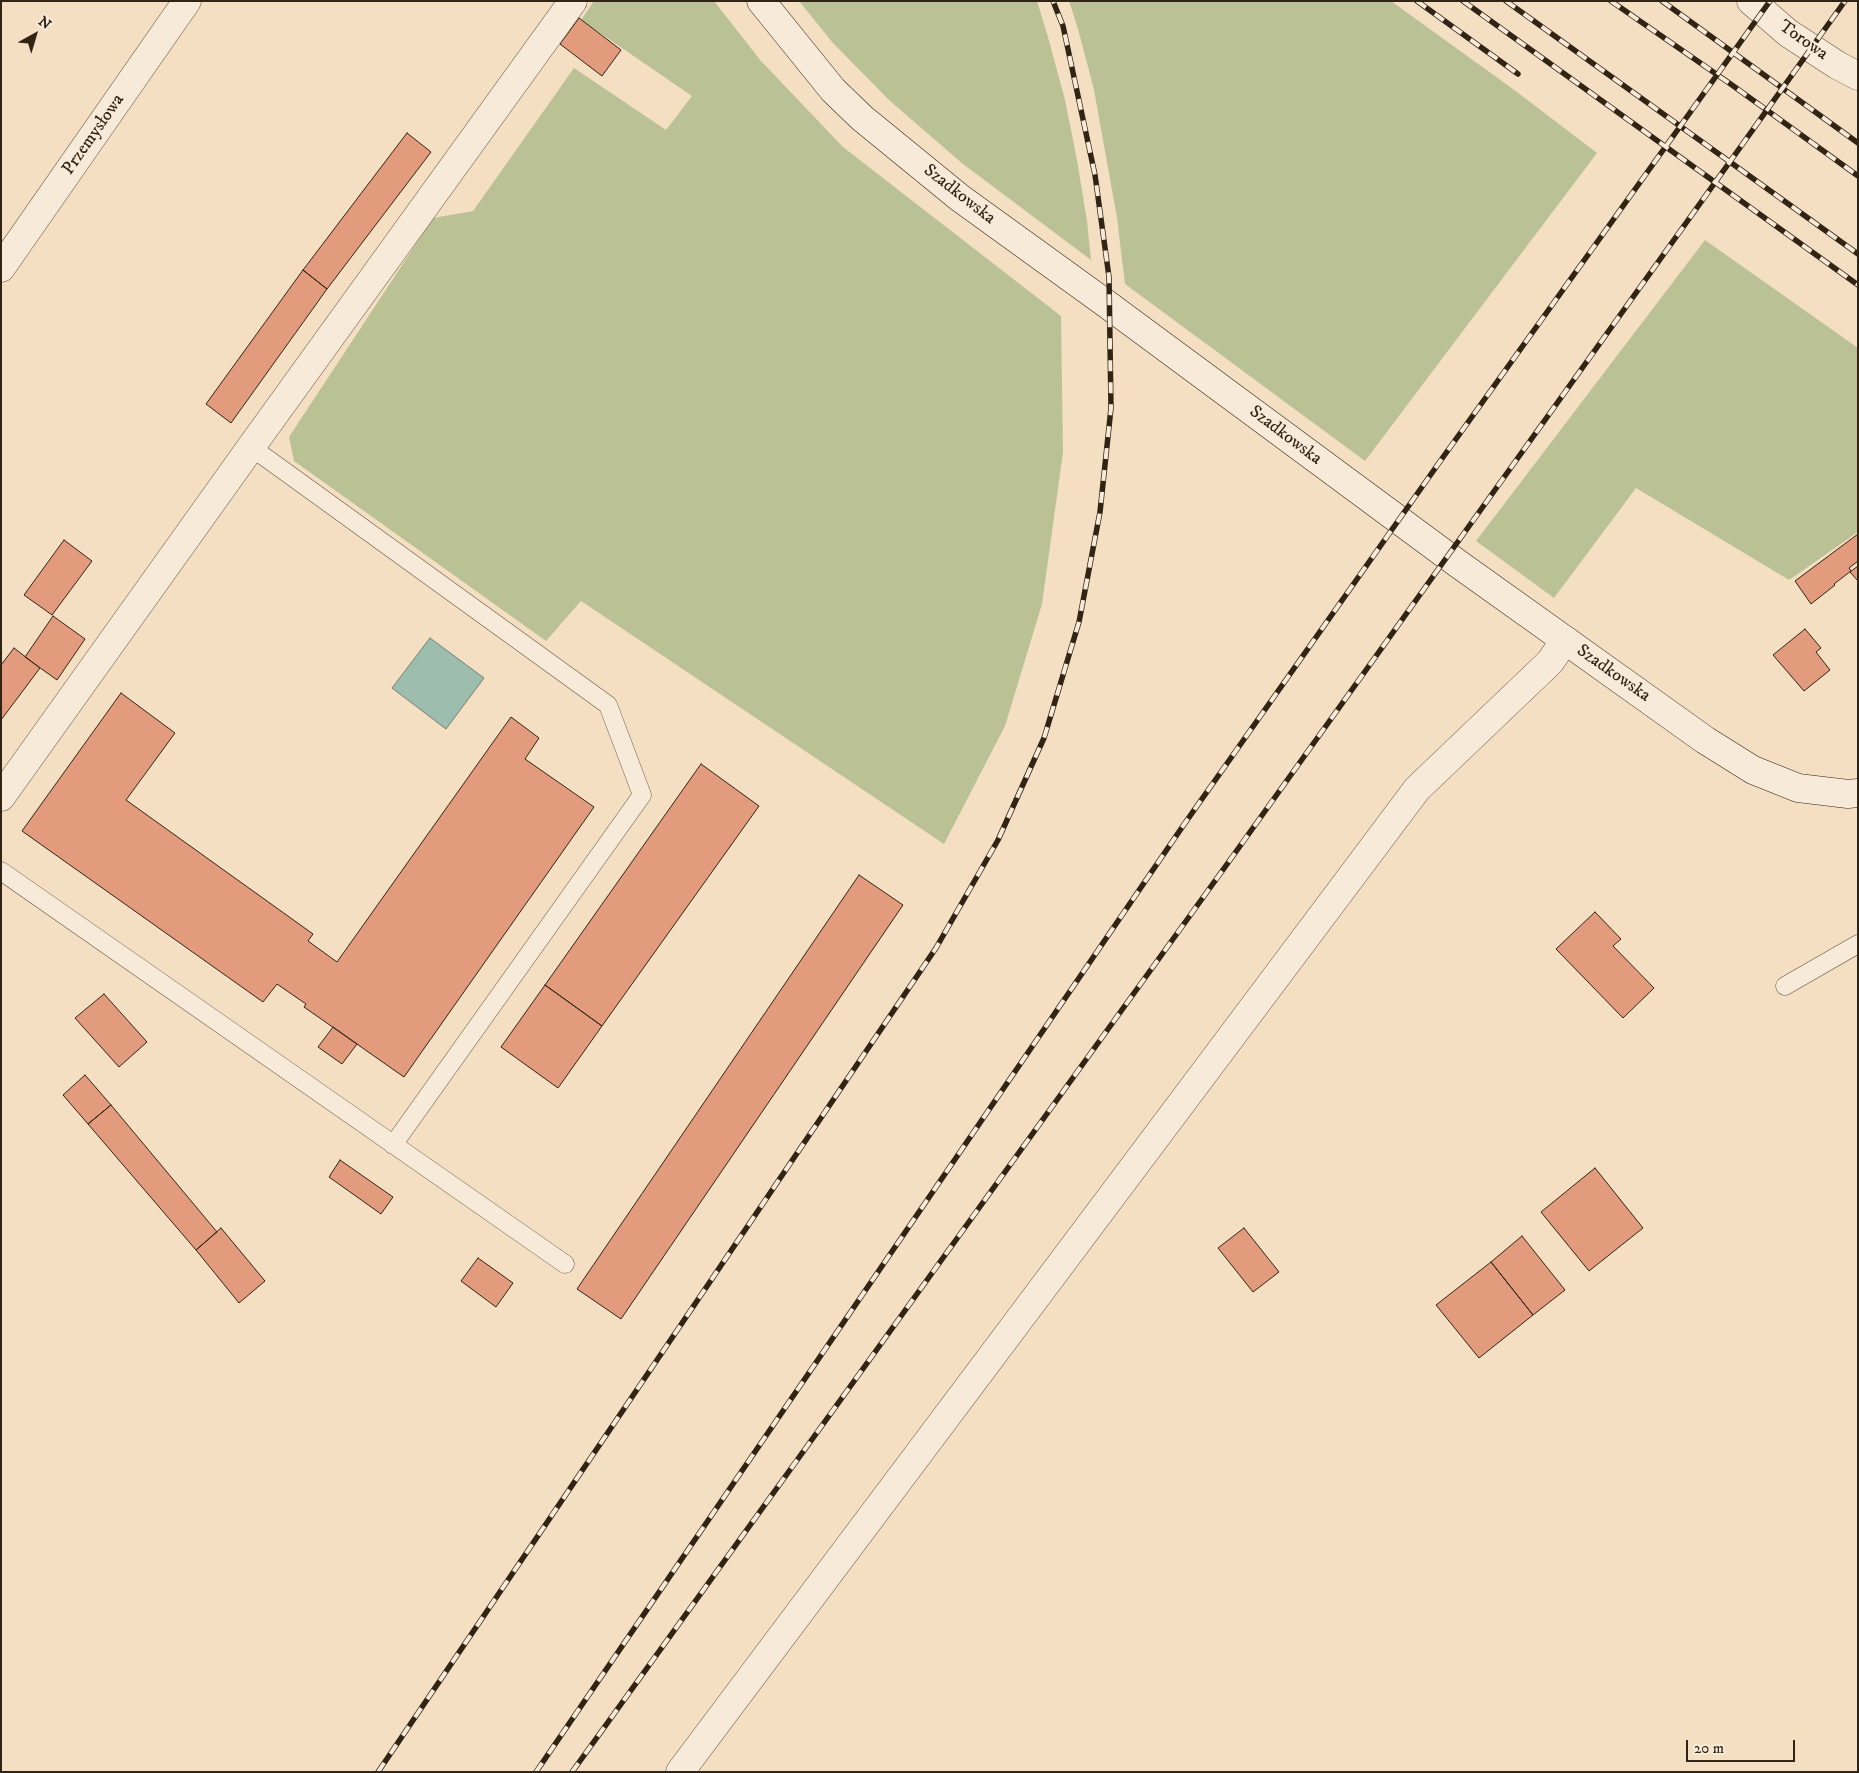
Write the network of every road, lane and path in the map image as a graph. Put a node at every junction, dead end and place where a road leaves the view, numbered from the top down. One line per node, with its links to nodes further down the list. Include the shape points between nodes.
1 (187, 1): 6 (street, Przemysłowa)
2 (573, 1): 7 (street)
3 (761, 1): 8 (street, Szadkowska, via 833,90 862,118 960,198)
4 (1751, 1): 5 (street, Torowa, via 1788,34)
5 (1858, 76)
6 (1, 268)
7 (251, 447): 10 (street); 14 (lane, via 608,705 642,794)
8 (1565, 640): 9 (street, Szadkowska, via 1705,740 1753,770 1798,788); 16 (street, via 1550,662 1417,789)
9 (1858, 793)
10 (1, 797)
11 (1, 871): 14 (lane)
12 (1858, 944): 13 (lane)
13 (1785, 986)
14 (393, 1145): 15 (lane)
15 (564, 1264)
16 (680, 1772)

